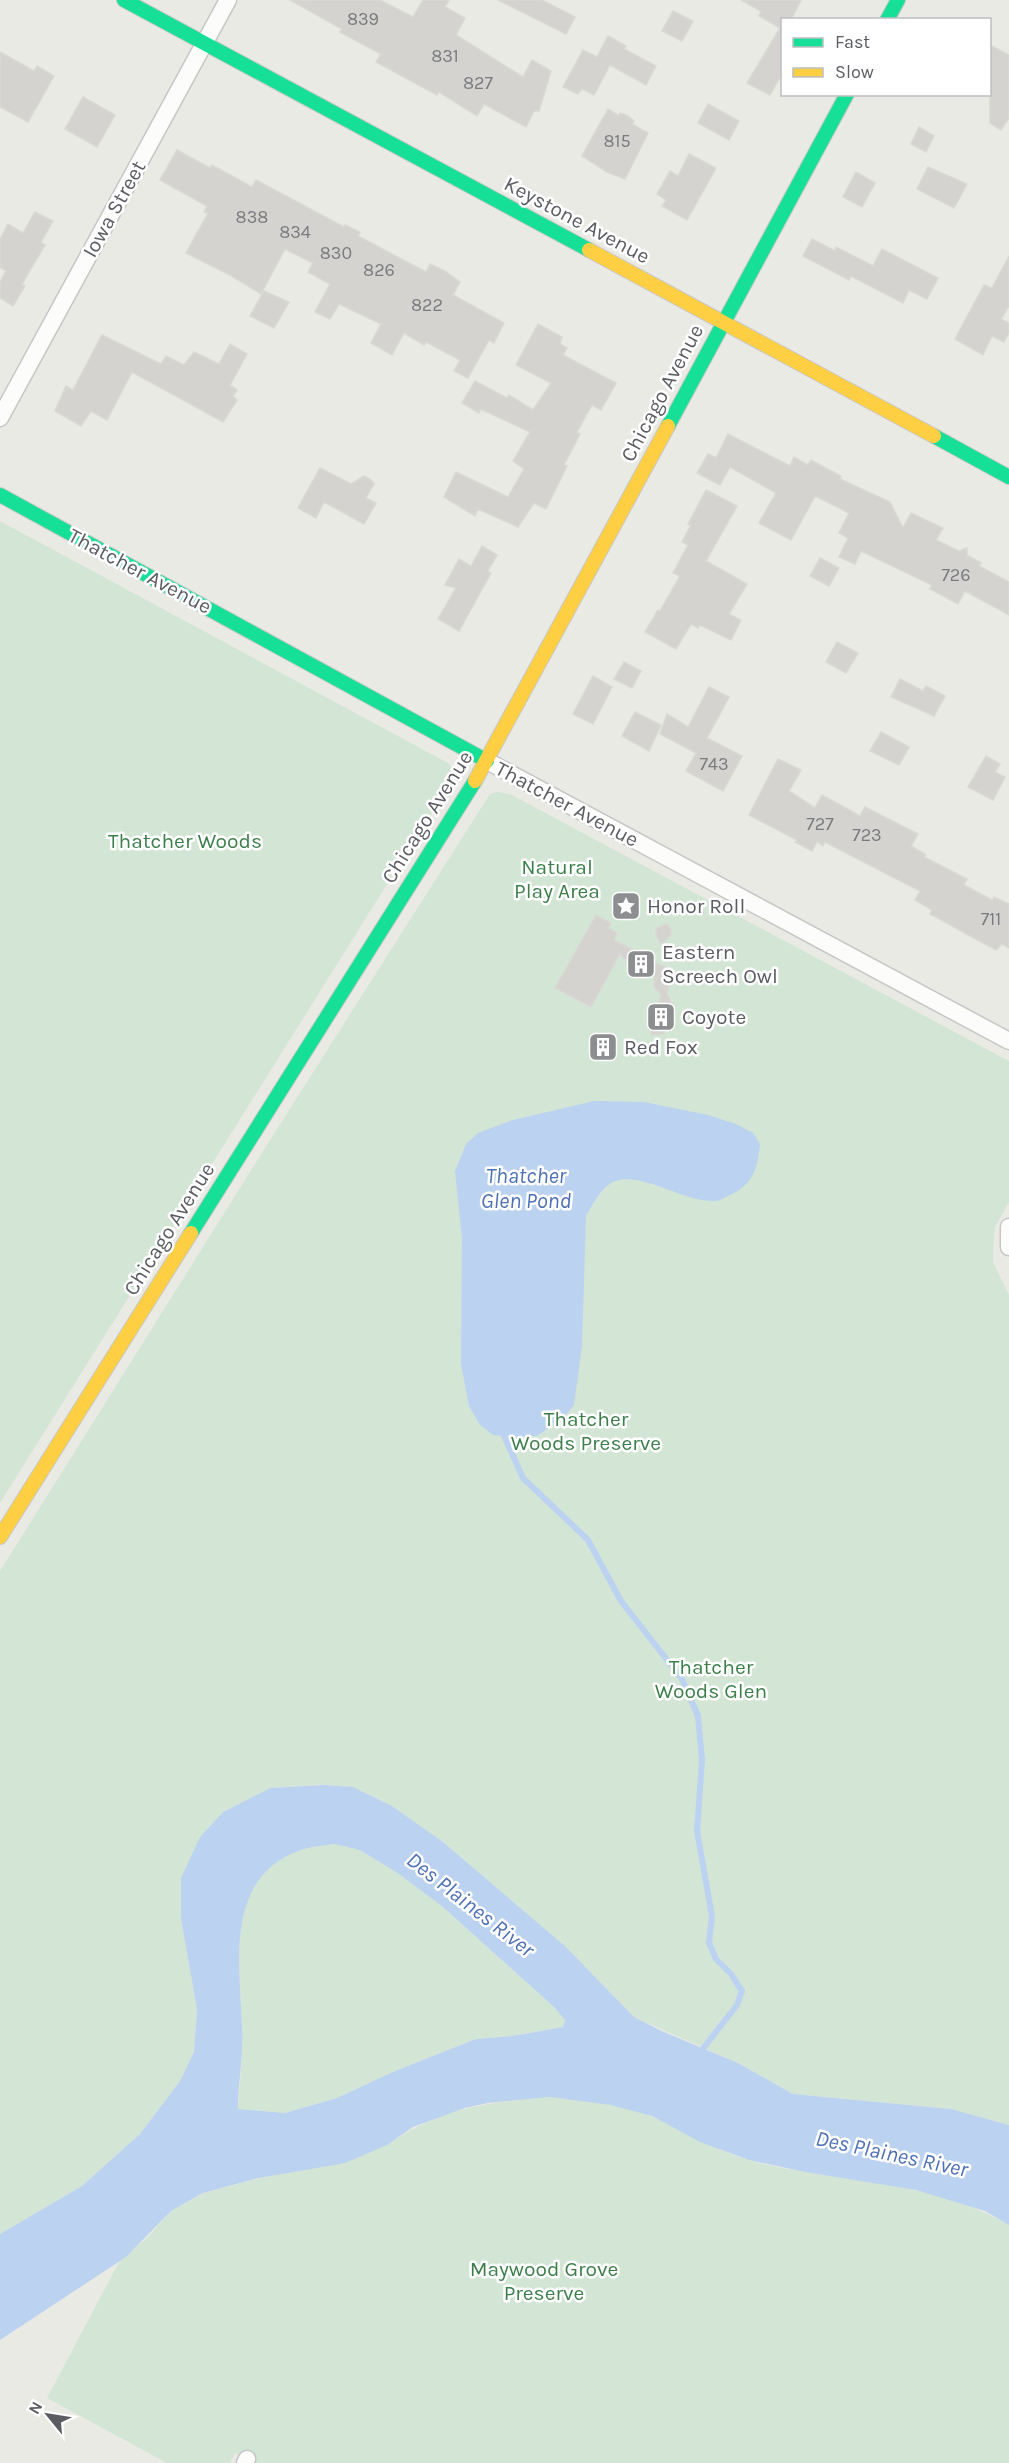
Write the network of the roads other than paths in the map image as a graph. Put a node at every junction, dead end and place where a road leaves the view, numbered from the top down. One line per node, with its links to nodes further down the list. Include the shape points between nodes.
1 (124, 0): 5 (main road, Keystone Avenue)
2 (228, 0): 5 (street, Iowa Street)
3 (898, 0): 4 (main road)
4 (888, 18)
5 (204, 43): 7 (main road, Keystone Avenue); 8 (street, Iowa Street)
6 (846, 96): 7 (main road, Chicago Avenue)
7 (723, 324): 9 (main road, Keystone Avenue); 11 (main road, Chicago Avenue)
8 (0, 418)
9 (1009, 477)
10 (0, 495): 11 (main road, Thatcher Avenue)
11 (488, 761): 12 (street, Thatcher Avenue); 15 (main road, Chicago Avenue)
12 (1009, 1041)
13 (1009, 1227): 14 (street)
14 (1009, 1247)
15 (0, 1537)

